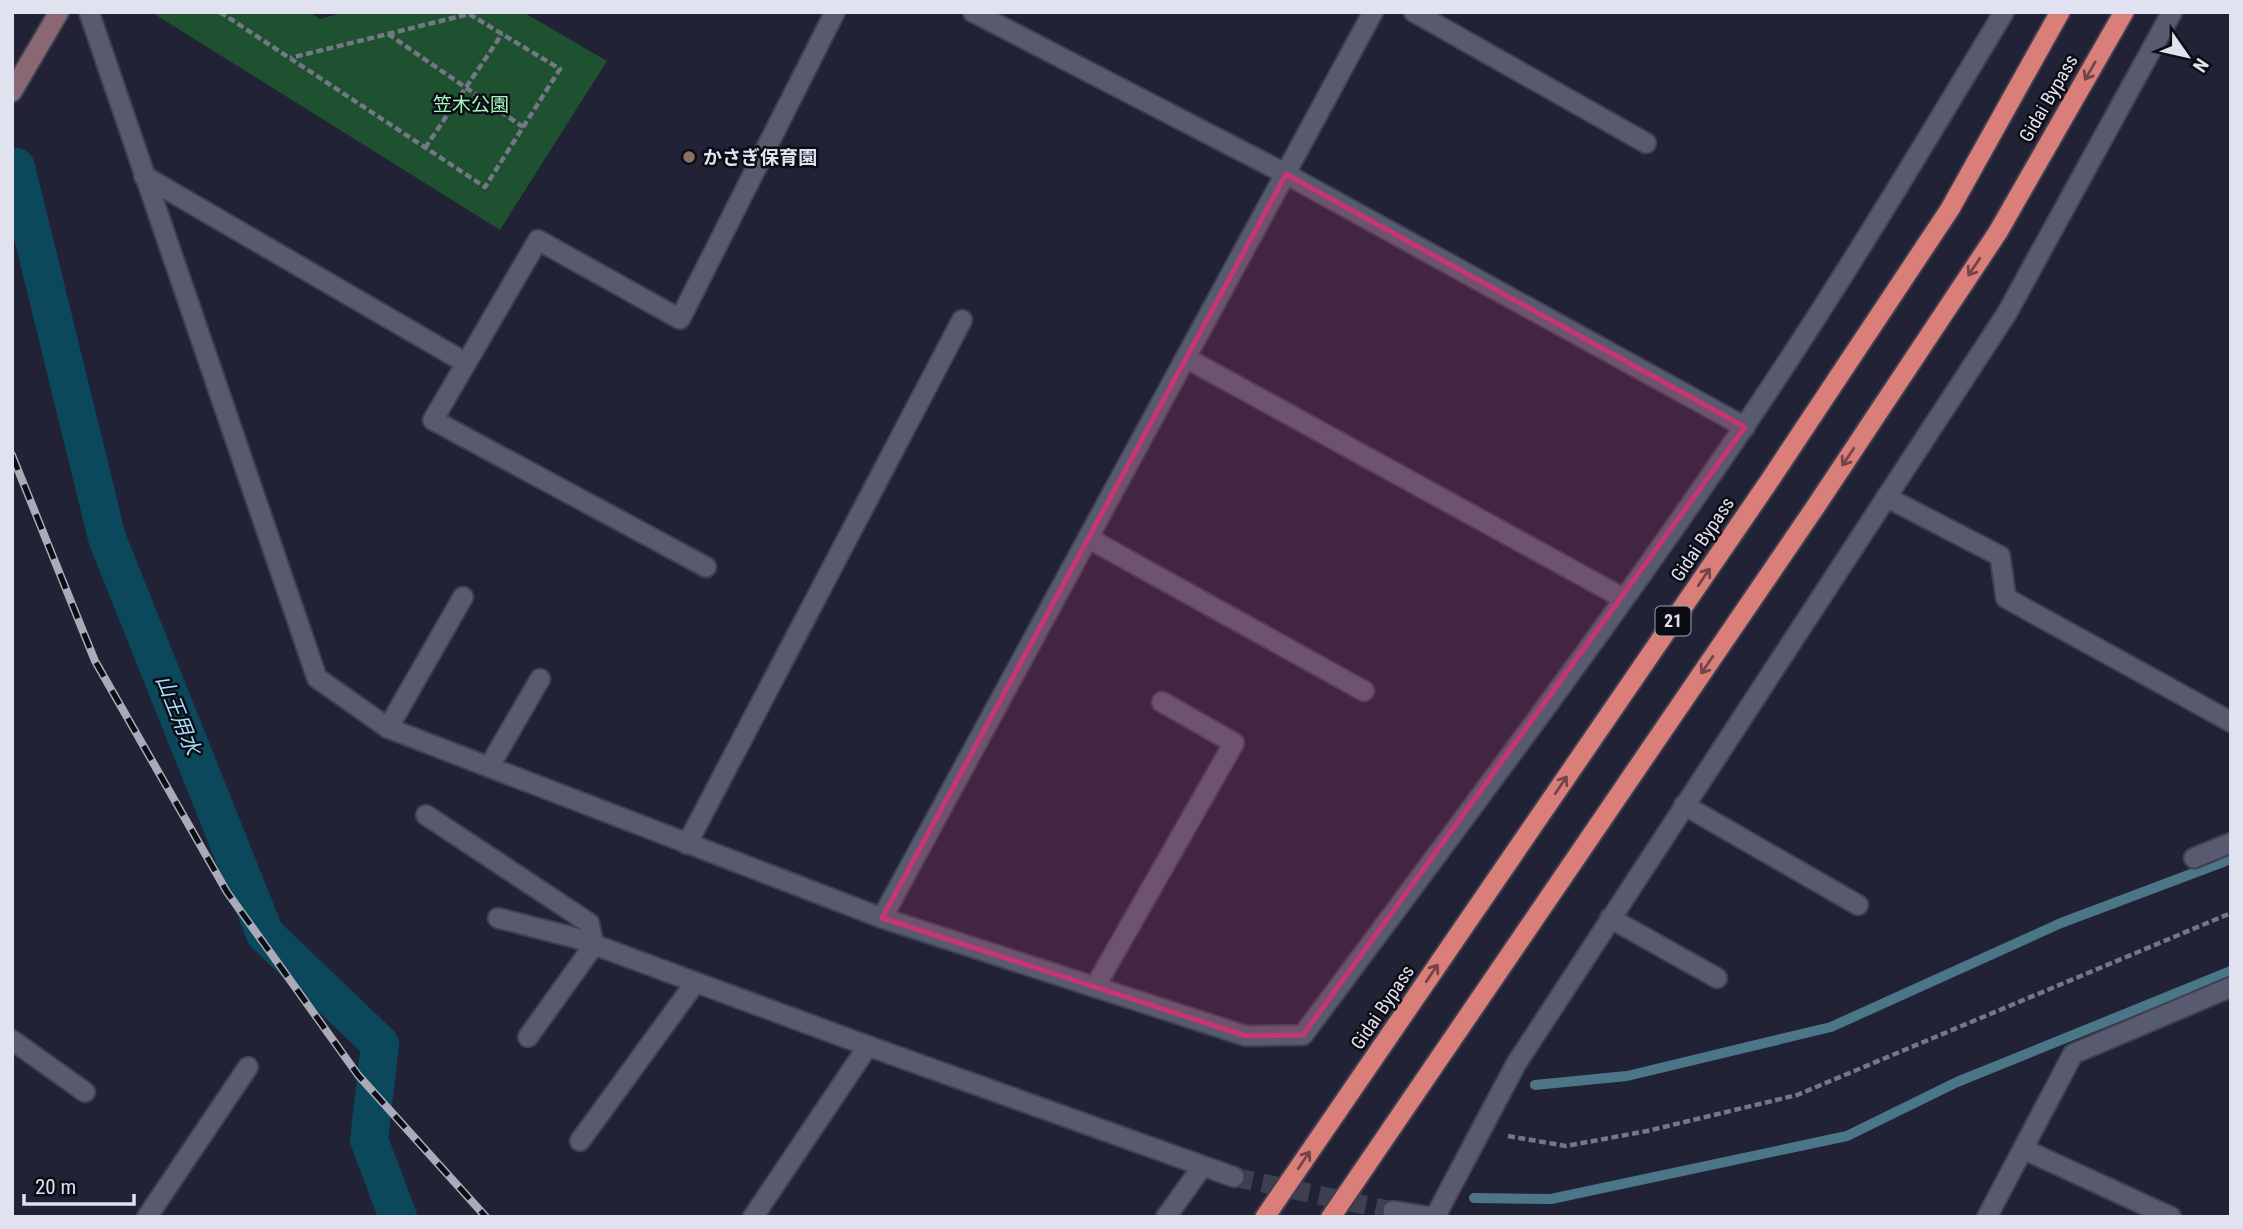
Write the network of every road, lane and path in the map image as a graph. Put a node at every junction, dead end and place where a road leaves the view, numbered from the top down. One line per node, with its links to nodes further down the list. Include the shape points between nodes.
1 (59, 12): 16 (main road)
2 (89, 12): 21 (street)
3 (220, 12): 14 (path)
4 (835, 12): 24 (street, via 680,319 538,240)
5 (973, 12): 20 (street)
6 (1373, 12): 20 (street)
7 (1414, 12): 18 (street)
8 (2004, 12): 25 (street, via 1843,279)
9 (2060, 12): 66 (highway, Gidai Bypass / 21, one-way to 9, via 1770,480 1942,220)
10 (2124, 12): 67 (highway, Gidai Bypass, one-way to 67, via 1998,232)
11 (2172, 12): 26 (street, via 2007,313)
12 (387, 34): 13 (path, via 469,14); 14 (path); 15 (path)
13 (502, 34): 15 (path); 17 (path, via 560,69)
14 (290, 58): 19 (path)
15 (465, 88): 17 (path); 19 (path)
16 (12, 92)
17 (523, 127): 19 (path, via 485,187)
18 (1646, 143)
19 (425, 148)
20 (1286, 174): 23 (street); 25 (street)
21 (144, 176): 24 (street); 35 (street, via 317,678)
22 (962, 320): 39 (street)
23 (1186, 358): 27 (street); 30 (street)
24 (466, 363): 28 (street, via 433,420)
25 (1745, 426): 30 (street)
26 (1886, 497): 34 (street, via 2000,556 2006,598); 37 (street)
27 (1088, 538): 32 (street); 45 (street)
28 (706, 567)
29 (463, 597): 35 (street)
30 (1623, 598): 51 (street, via 1303,1035 1246,1037)
31 (540, 679): 36 (street)
32 (1364, 691)
33 (1163, 702): 51 (street, via 1234,743)
34 (2231, 722)
35 (388, 728): 36 (street)
36 (489, 767): 39 (street)
37 (1684, 805): 42 (street); 46 (street)
38 (426, 815): 47 (street, via 589,923)
39 (687, 844): 45 (street)
40 (2231, 844): 41 (street)
41 (2194, 858)
42 (1858, 905)
43 (2231, 913): 57 (path, via 1797,1095 1566,1146)
44 (498, 918): 47 (street)
45 (882, 918): 51 (street)
46 (1610, 918): 48 (street); 57 (street, via 1516,1064)
47 (594, 945): 49 (street); 52 (street)
48 (1717, 978)
49 (695, 983): 54 (street); 58 (street)
50 (2231, 986): 59 (street, via 2073,1054)
51 (1095, 988)
52 (528, 1037)
53 (12, 1040): 56 (street)
54 (869, 1046): 60 (street); 64 (street)
55 (248, 1067): 63 (street)
56 (85, 1092)
57 (1480, 1131): 68 (street)
58 (580, 1141)
59 (2023, 1149): 69 (street); 70 (street)
60 (1202, 1167): 61 (street); 65 (street)
61 (1234, 1177)
62 (1393, 1211): 68 (street)
63 (147, 1217)
64 (753, 1217)
65 (1166, 1217)
66 (1265, 1217)
67 (1331, 1217)
68 (1433, 1217)
69 (1987, 1217)
70 (2171, 1217)

